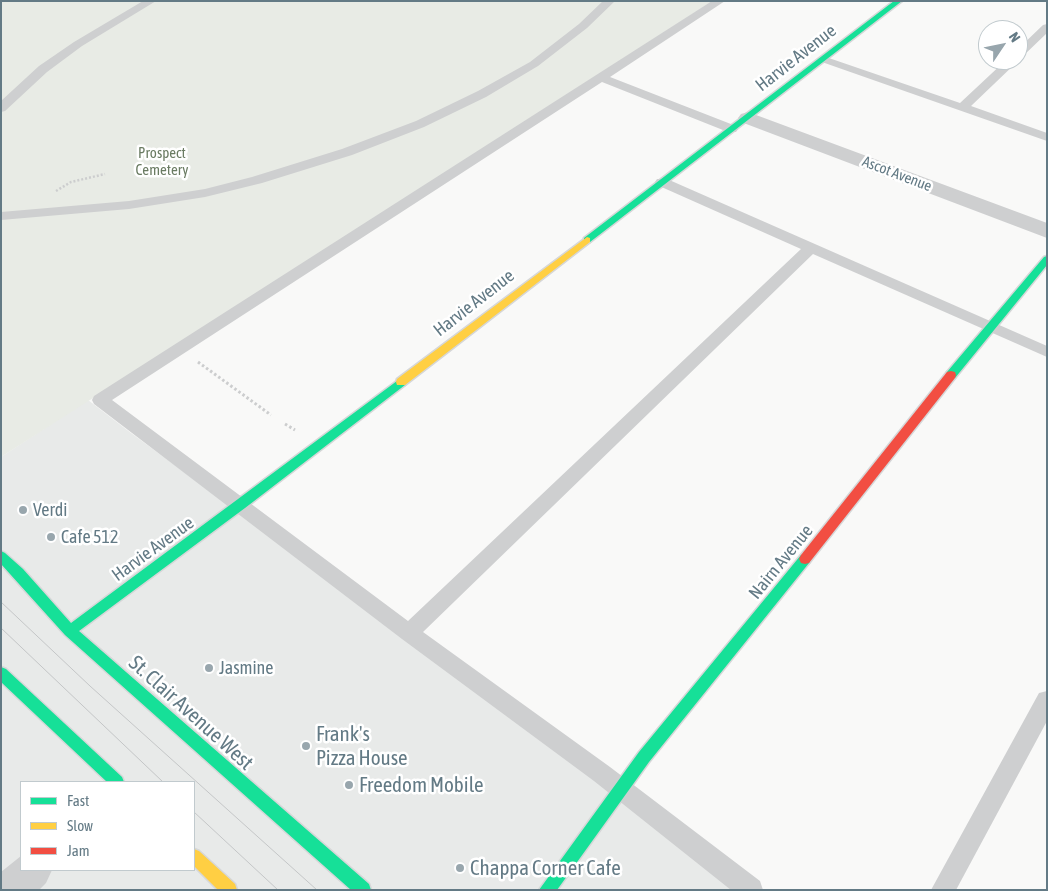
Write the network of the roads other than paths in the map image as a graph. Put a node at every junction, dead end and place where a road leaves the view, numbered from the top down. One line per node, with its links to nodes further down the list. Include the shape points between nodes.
1 (151, 1): 10 (lane, via 78,44 43,69)
2 (610, 1): 15 (lane, via 584,26 534,64 437,116 374,141 308,164 205,193 130,205)
3 (720, 1): 9 (lane)
4 (899, 1): 7 (street, Harvie Avenue)
5 (1047, 27): 6 (lane)
6 (1028, 45)
7 (823, 60): 11 (lane); 12 (street, Harvie Avenue)
8 (1002, 70): 11 (lane)
9 (602, 78): 12 (lane); 21 (lane, via 100,400)
10 (1, 108)
11 (962, 108): 13 (lane)
12 (740, 123): 14 (street, Harvie Avenue); 16 (street, Ascot Avenue)
13 (1047, 137)
14 (662, 182): 17 (lane); 21 (street, Harvie Avenue)
15 (1, 216)
16 (1047, 231)
17 (812, 248): 19 (lane); 24 (lane)
18 (1047, 259): 19 (street, Nairn Avenue)
19 (990, 326): 20 (lane); 28 (street, Nairn Avenue)
20 (1047, 352)
21 (241, 505): 23 (street, Harvie Avenue); 24 (lane)
22 (1, 556): 23 (street, St. Clair Avenue West)
23 (70, 631): 33 (street, St. Clair Avenue West)
24 (409, 632): 28 (lane)
25 (1, 673): 27 (street)
26 (1047, 700): 36 (lane)
27 (116, 781)
28 (621, 789): 34 (street, Nairn Avenue); 35 (lane)
29 (195, 857): 32 (street)
30 (32, 871): 31 (street)
31 (10, 890)
32 (230, 890)
33 (363, 890)
34 (546, 890)
35 (751, 890)
36 (944, 890)

